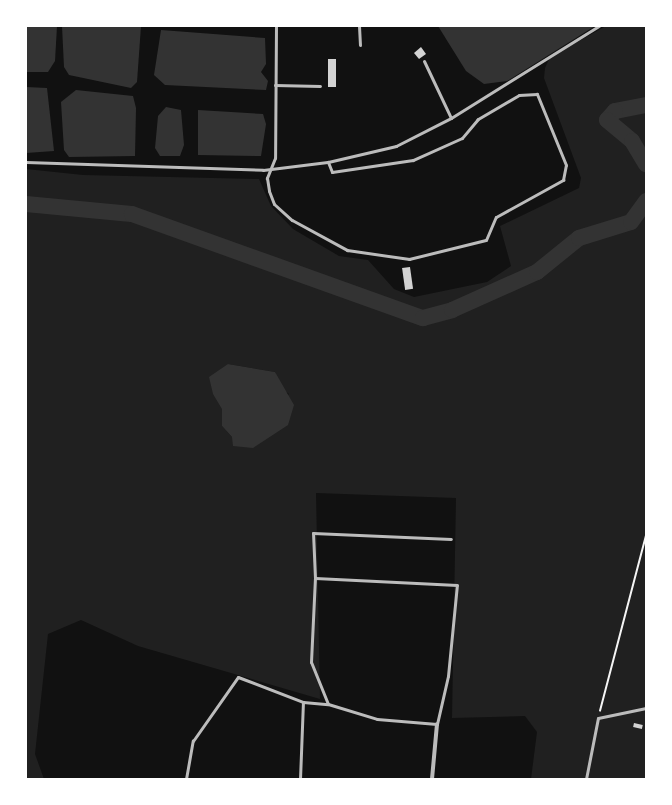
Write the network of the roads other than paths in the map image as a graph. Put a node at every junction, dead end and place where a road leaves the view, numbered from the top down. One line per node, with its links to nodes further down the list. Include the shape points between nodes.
1 (276, 26): 6 (lane)
2 (359, 26): 4 (lane)
3 (599, 26): 8 (lane)
4 (360, 45)
5 (424, 61): 8 (lane)
6 (275, 85): 7 (lane); 11 (lane)
7 (320, 86)
8 (451, 118): 10 (lane, via 396,146)
9 (26, 162): 11 (lane)
10 (328, 162): 11 (lane); 11 (lane, via 332,172 413,160 462,138 478,119 519,95 537,94 566,165 563,180 496,217 486,240 409,259 347,250 292,220 274,204 267,178)
11 (273, 167)
12 (451, 539): 13 (lane, via 313,533)
13 (315, 578): 15 (lane, via 311,662); 17 (lane, via 457,585 448,676)
14 (303, 702): 15 (lane); 18 (lane, via 238,677 193,740); 19 (lane)
15 (328, 704): 17 (lane, via 377,719)
16 (646, 708): 21 (lane, via 598,718)
17 (436, 724): 20 (street)
18 (186, 779)
19 (300, 779)
20 (432, 779)
21 (586, 779)

